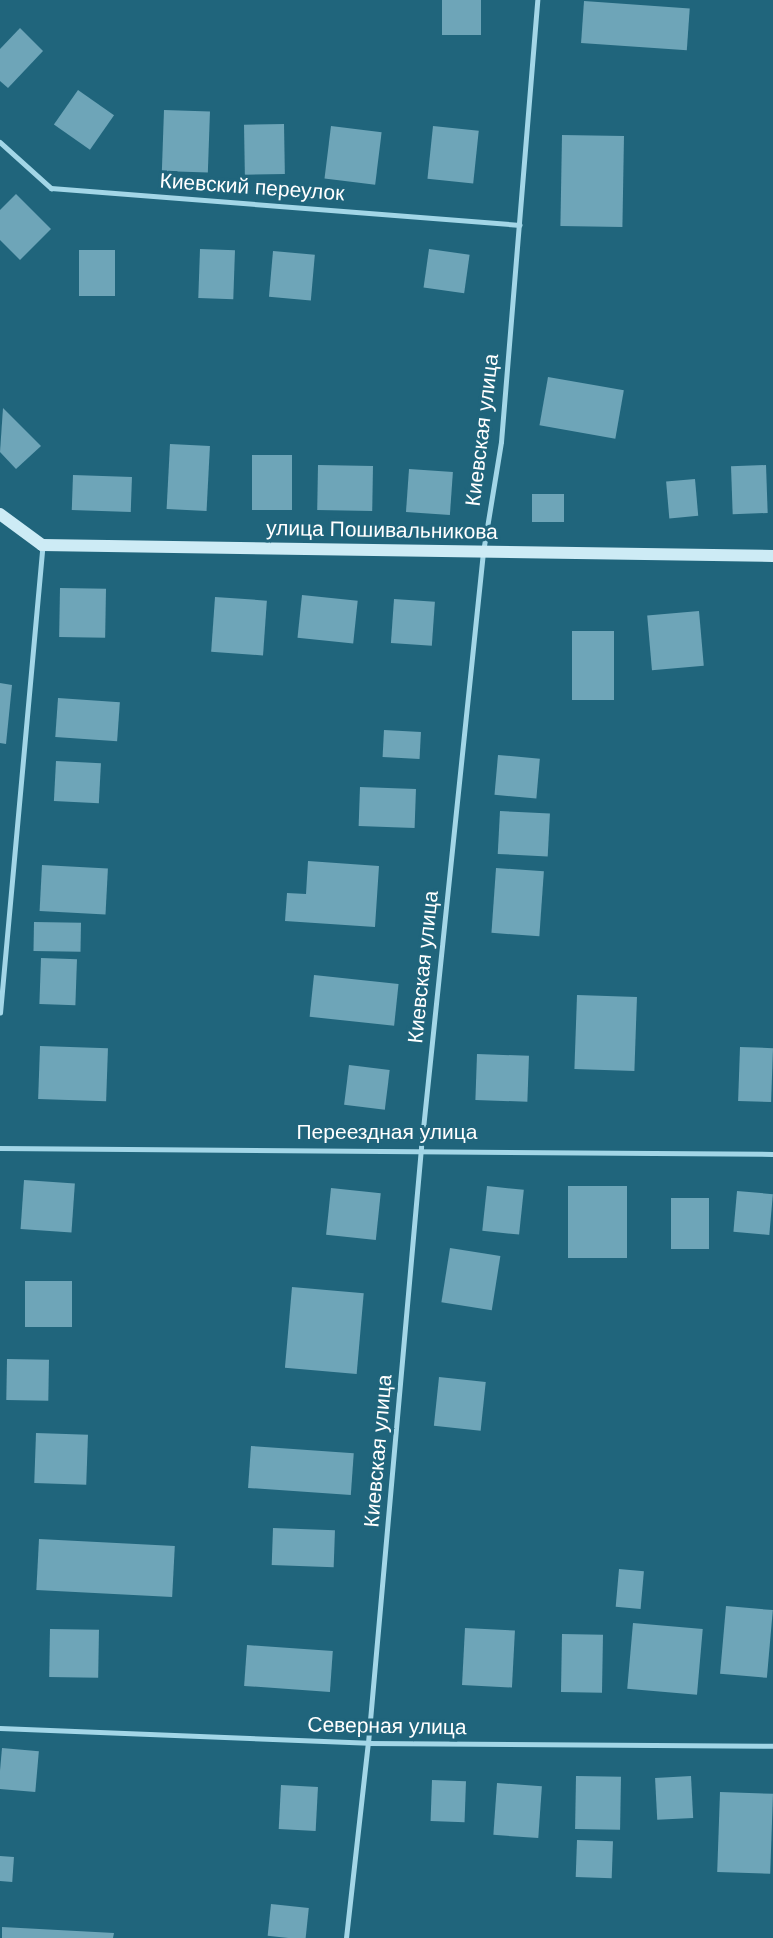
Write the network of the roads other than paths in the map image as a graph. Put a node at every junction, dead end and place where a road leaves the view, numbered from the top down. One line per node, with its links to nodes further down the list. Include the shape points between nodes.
1 (537, 0): 3 (lane, Киевская улица)
2 (0, 141): 3 (lane, Киевский переулок, via 51,188)
3 (520, 225): 6 (lane, Киевская улица, via 501,442)
4 (0, 514): 5 (main road)
5 (42, 545): 6 (main road, улица Пошивальникова); 8 (lane)
6 (483, 552): 7 (main road, улица Пошивальникова); 10 (lane, Киевская улица)
7 (773, 556)
8 (0, 1013)
9 (0, 1148): 10 (lane, Переездная улица)
10 (421, 1148): 11 (lane, Переездная улица); 13 (lane, Киевская улица)
11 (773, 1154)
12 (0, 1728): 13 (lane, Северная улица)
13 (368, 1743): 14 (lane, Северная улица); 15 (lane, Киевская улица)
14 (773, 1746)
15 (346, 1938)

